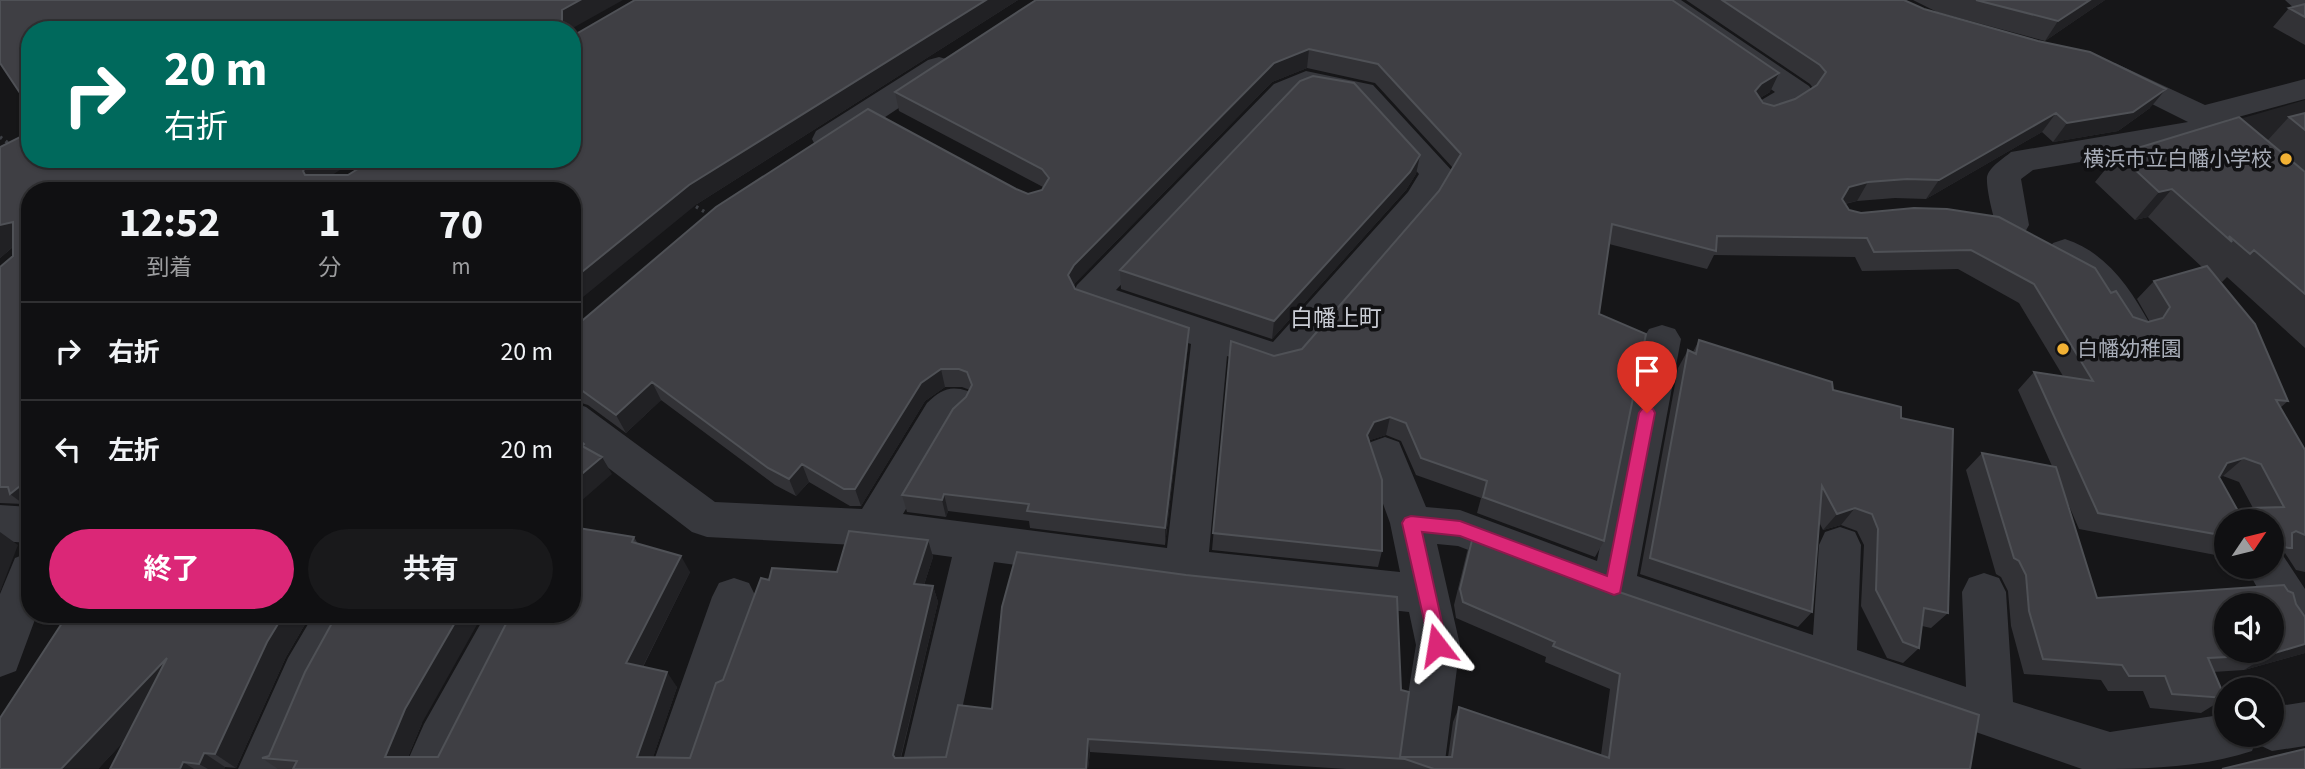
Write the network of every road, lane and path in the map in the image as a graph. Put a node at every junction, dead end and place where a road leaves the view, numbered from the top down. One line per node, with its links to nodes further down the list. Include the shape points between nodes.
1 (1661, 0): 8 (street, via 1798,93)
2 (2300, 0): 3 (street)
3 (2305, 3)
4 (962, 52): 7 (street)
5 (2087, 61): 9 (street)
6 (2305, 89): 9 (street)
7 (870, 111): 10 (street); 13 (street)
8 (1764, 112)
9 (2210, 122): 14 (street); 18 (street, via 2024,160 2004,176)
10 (905, 130)
11 (0, 137): 12 (path)
12 (16, 149)
13 (798, 158)
14 (2305, 201)
15 (687, 202): 16 (path)
16 (710, 215)
17 (1978, 219): 18 (street)
18 (2012, 225): 19 (street, via 2099,275)
19 (2131, 324)
20 (1210, 337): 20 (street, via 1273,357 1284,355 1420,200 1437,173 1362,92 1306,81 1285,91 1090,295); 31 (street)
21 (1662, 339): 33 (street)
22 (954, 402): 28 (street, via 941,414)
23 (581, 425): 28 (street, via 707,519)
24 (1385, 454): 26 (street)
25 (0, 523): 27 (street)
26 (1411, 523): 33 (street, via 1460,528); 35 (street)
27 (21, 524)
28 (873, 528): 29 (street)
29 (977, 542): 31 (street); 50 (street)
30 (1840, 545): 42 (street)
31 (1185, 569): 35 (street)
32 (2275, 579): 40 (street)
33 (1614, 587): 42 (street)
34 (1984, 592): 43 (street)
35 (1425, 594): 51 (street, via 1437,645)
36 (21, 597): 41 (street)
37 (734, 597): 49 (street)
38 (333, 623): 47 (street, via 304,673)
39 (505, 623): 48 (street)
40 (2305, 627)
41 (0, 656)
42 (1834, 661): 43 (street)
43 (1991, 717): 46 (street, via 2110,755)
44 (2305, 724): 45 (street)
45 (2284, 727)
46 (2214, 738)
47 (262, 769)
48 (428, 769)
49 (675, 769)
50 (925, 769)
51 (1420, 769)

